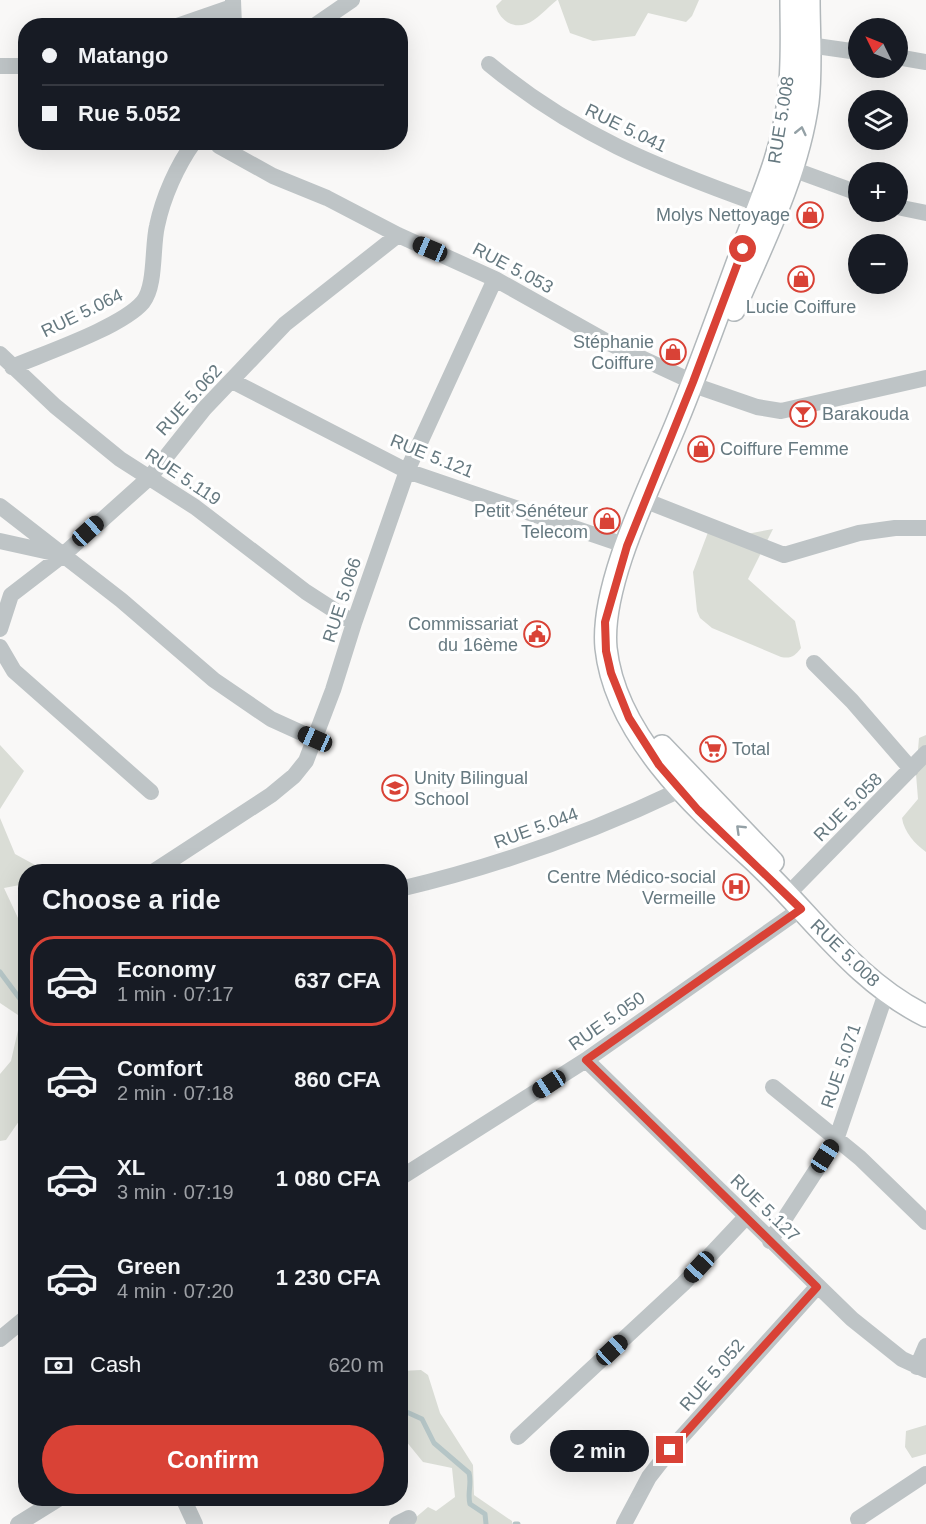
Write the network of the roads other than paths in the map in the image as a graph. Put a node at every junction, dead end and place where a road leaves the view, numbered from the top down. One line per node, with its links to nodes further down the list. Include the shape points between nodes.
1 (352, 0): 7 (street)
2 (791, 0): 19 (main road, RUE 5.008, via 789,99 775,167)
3 (809, 0): 8 (main road, RUE 5.008)
4 (232, 3): 5 (street); 6 (street)
5 (196, 18)
6 (233, 18)
7 (326, 18)
8 (809, 45): 9 (street); 17 (main road, RUE 5.008, one-way to 8, via 808,101)
9 (848, 51)
10 (908, 59): 11 (street)
11 (926, 62)
12 (489, 64): 19 (street, RUE 5.041, via 584,132 676,174)
13 (0, 66): 14 (street)
14 (18, 66)
15 (189, 150): 25 (street, RUE 5.064, via 176,172 157,224 150,290 144,300 116,321)
16 (225, 150): 22 (street, RUE 5.053)
17 (792, 169): 18 (street); 28 (main road, RUE 5.008)
18 (848, 189)
19 (759, 204): 28 (main road, RUE 5.008)
20 (908, 209): 21 (street)
21 (926, 213)
22 (398, 235): 23 (street, RUE 5.053); 27 (street, RUE 5.062, via 285,324)
23 (495, 279): 28 (street, RUE 5.053, via 611,344); 29 (street, RUE 5.066)
24 (0, 354): 25 (street, RUE 5.119)
25 (12, 367): 30 (street, RUE 5.119, via 98,441)
26 (926, 378): 28 (street, RUE 5.053, via 781,411 757,407)
27 (232, 381): 29 (street, RUE 5.121); 30 (street, RUE 5.062, via 204,409)
28 (697, 385): 31 (main road, RUE 5.008); 35 (main road, RUE 5.008)
29 (407, 471): 35 (street, RUE 5.121); 37 (street, RUE 5.066)
30 (150, 477): 36 (street, RUE 5.062); 37 (street, RUE 5.119, via 306,592)
31 (654, 504): 33 (street, via 784,555 859,533); 47 (main road, RUE 5.008, one-way to 31, via 670,757 628,689 617,647 616,622 622,589)
32 (0, 506): 36 (street)
33 (926, 528)
34 (0, 541): 36 (street)
35 (627, 546): 44 (main road, RUE 5.008, via 605,622 606,651 629,718)
36 (63, 555): 38 (street, via 11,594); 41 (street, via 214,680 271,719)
37 (354, 622): 41 (street, RUE 5.066)
38 (0, 629)
39 (0, 647): 45 (street, via 14,671)
40 (814, 663): 43 (street)
41 (315, 739): 46 (street, RUE 5.066, via 306,761 294,776)
42 (926, 753): 43 (street, RUE 5.058)
43 (911, 769): 47 (street, RUE 5.058)
44 (680, 790): 48 (street, RUE 5.044, via 527,854); 49 (main road, RUE 5.008)
45 (151, 792)
46 (165, 864)
47 (796, 886): 51 (main road, RUE 5.008, via 872,964)
48 (408, 887)
49 (801, 909): 50 (main road, RUE 5.008, via 851,963); 53 (street, RUE 5.050)
50 (886, 993): 52 (main road, RUE 5.008); 55 (street, RUE 5.071)
51 (926, 1001)
52 (926, 1016)
53 (586, 1060): 56 (street, RUE 5.050); 57 (street, RUE 5.127)
54 (774, 1087): 55 (street)
55 (836, 1140): 58 (street); 59 (street, RUE 5.071)
56 (408, 1173)
57 (746, 1217): 59 (street, RUE 5.127); 65 (street, via 683,1284)
58 (926, 1222)
59 (770, 1241): 60 (street, RUE 5.127)
60 (817, 1287): 64 (street, RUE 5.127, via 888,1349); 72 (street, RUE 5.052, via 670,1450 649,1477)
61 (18, 1324): 62 (street)
62 (0, 1339)
63 (926, 1346): 64 (street)
64 (921, 1368)
65 (518, 1437)
66 (926, 1474): 69 (street)
67 (47, 1506): 70 (street)
68 (187, 1506): 71 (street)
69 (858, 1519)
70 (18, 1524)
71 (195, 1524)
72 (624, 1524)

